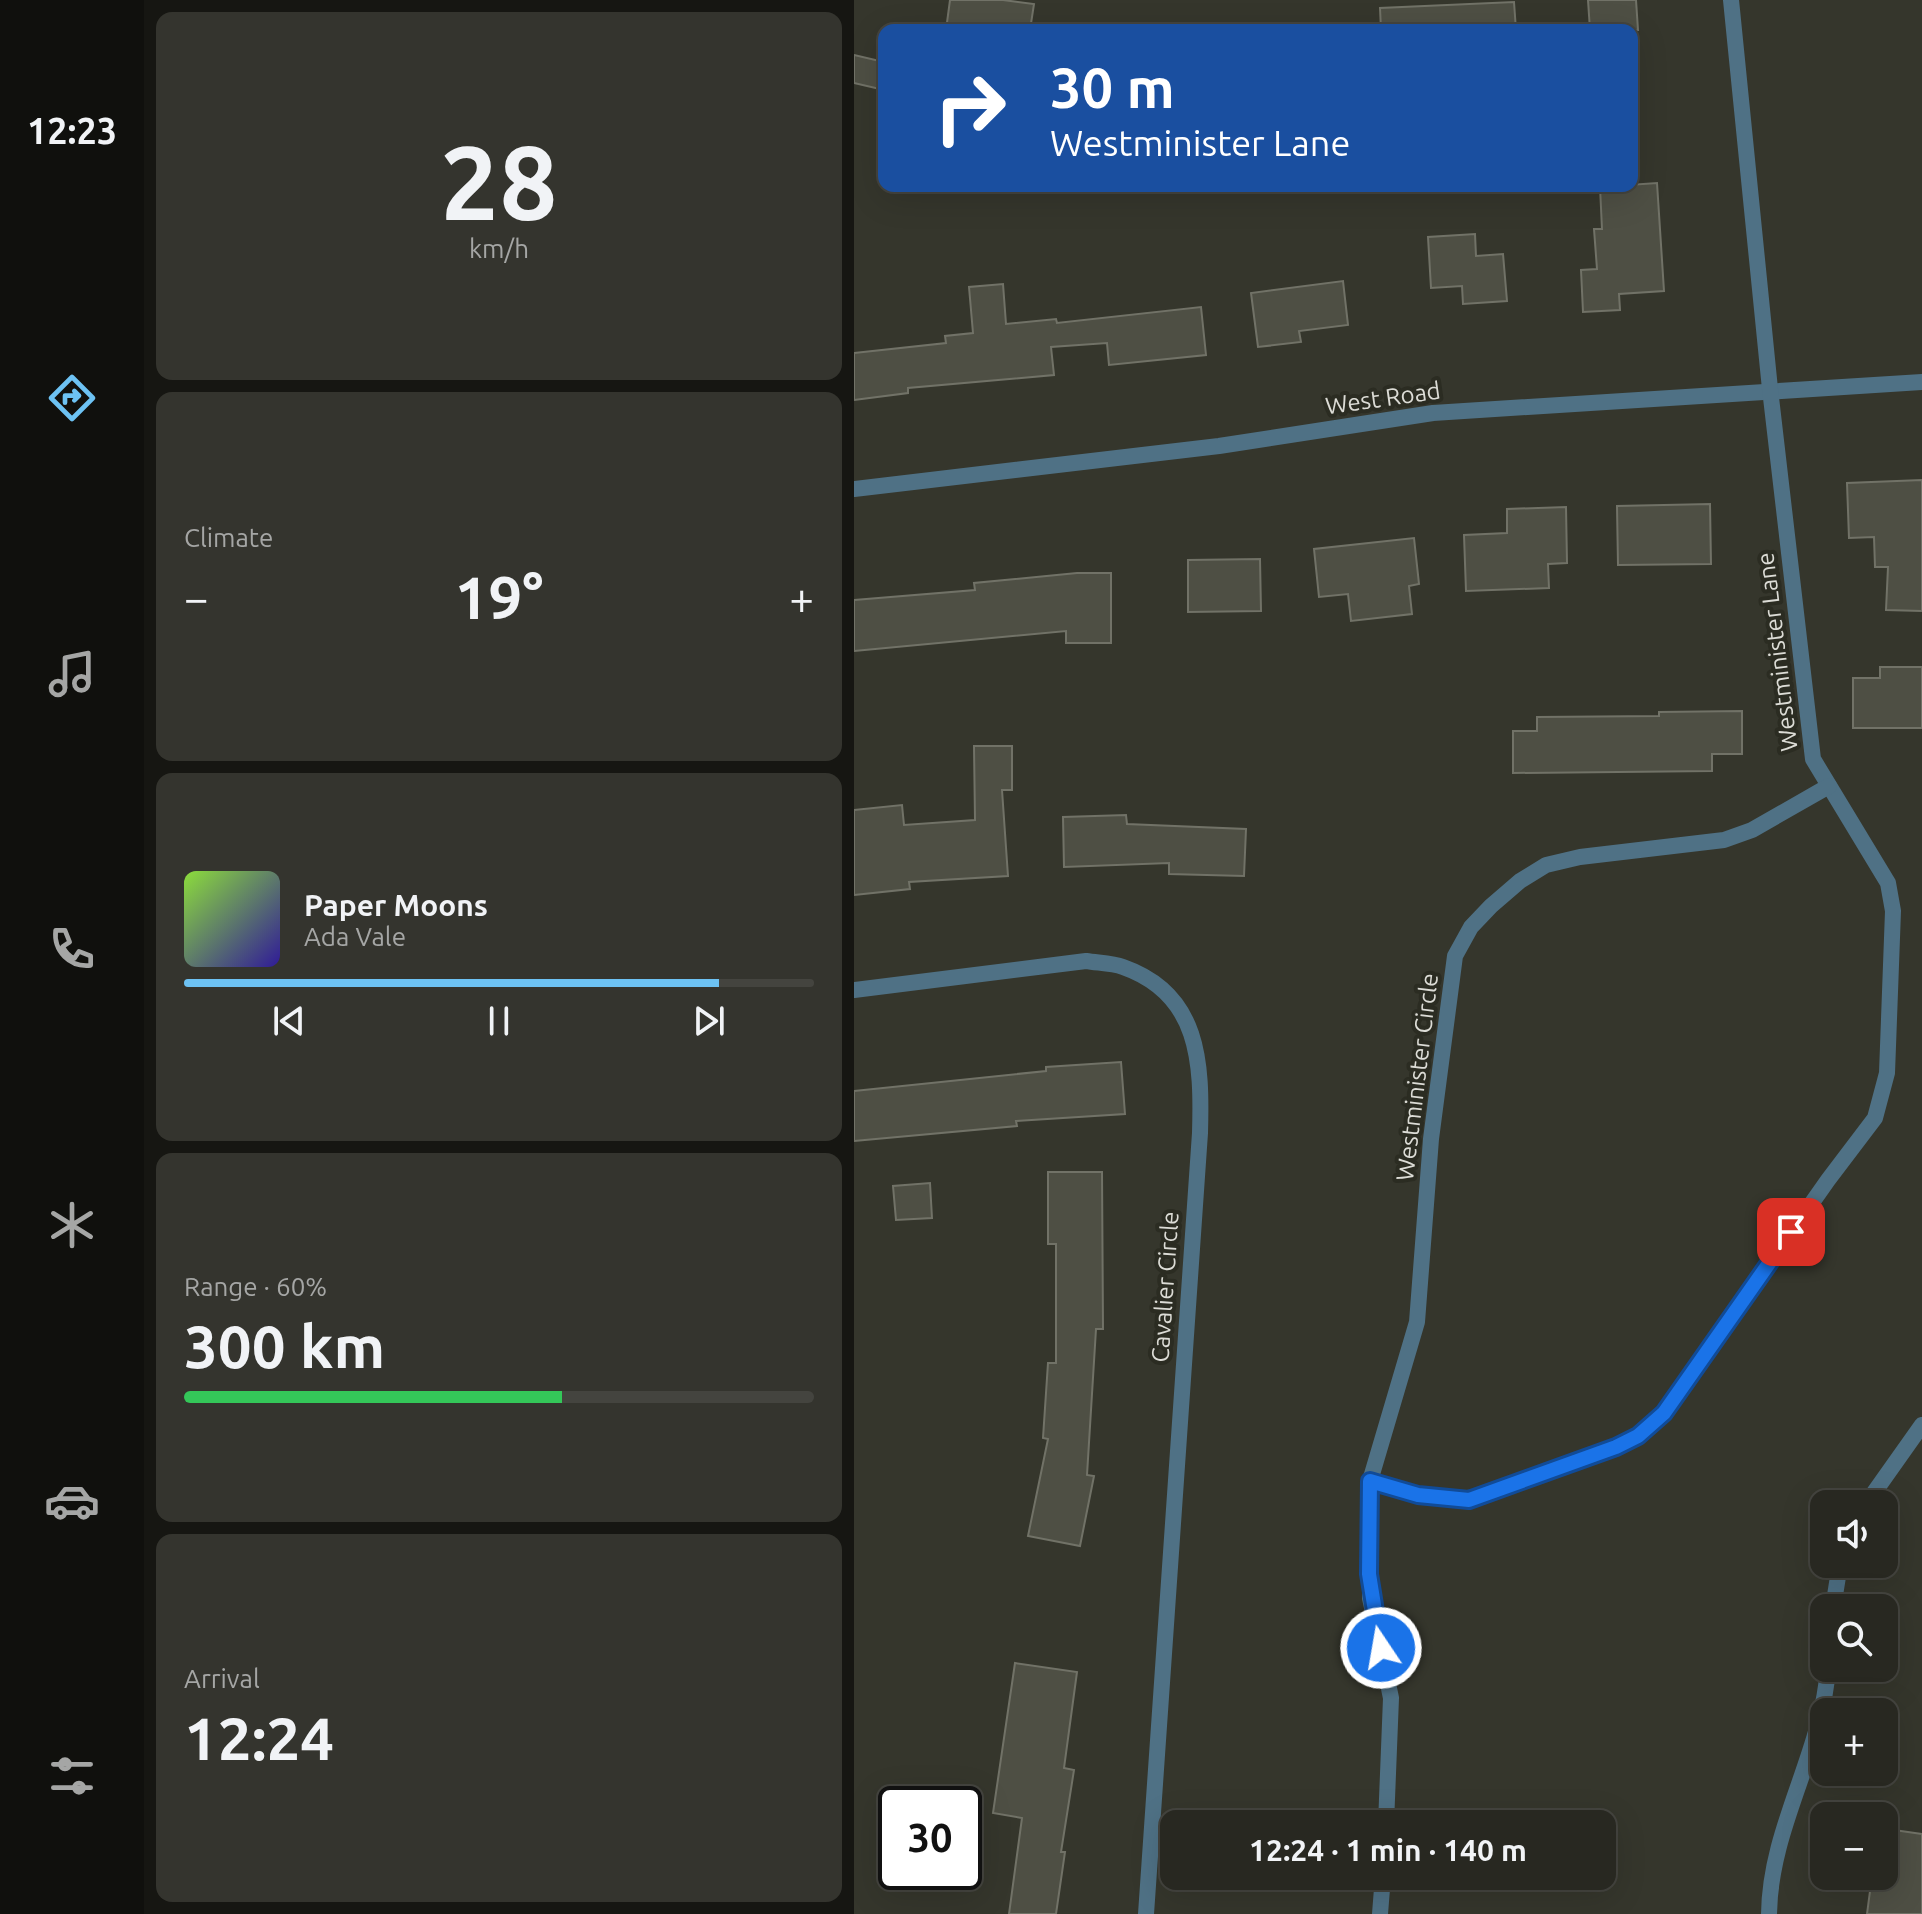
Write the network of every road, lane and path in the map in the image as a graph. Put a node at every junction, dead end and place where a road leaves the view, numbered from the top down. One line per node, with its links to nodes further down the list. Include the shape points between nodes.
1 (1731, 0): 3 (street, Westminister Lane)
2 (1922, 382): 3 (street, West Road)
3 (1770, 389): 4 (street, West Road, via 1433,413 1219,446); 5 (street, Westminister Lane, via 1813,759)
4 (854, 489)
5 (1829, 786): 8 (street, Westminister Circle, via 1724,840 1546,865 1520,881 1471,927 1455,956 1447,1002 1417,1322); 8 (street, Westminister Lane, via 1888,883 1893,911 1887,1073 1875,1118 1664,1413 1638,1436 1469,1500 1418,1495)
6 (854, 990): 13 (street, Cavalier Circle, via 1086,961 1123,967 1167,992 1182,1010 1198,1056 1200,1133)
7 (1922, 1425): 9 (street)
8 (1370, 1481): 11 (street, via 1370,1598 1391,1698)
9 (1876, 1490)
10 (1827, 1682): 15 (street, via 1815,1742 1778,1845)
11 (1387, 1810)
12 (1382, 1890): 14 (street)
13 (1146, 1914)
14 (1380, 1914)
15 (1769, 1914)

